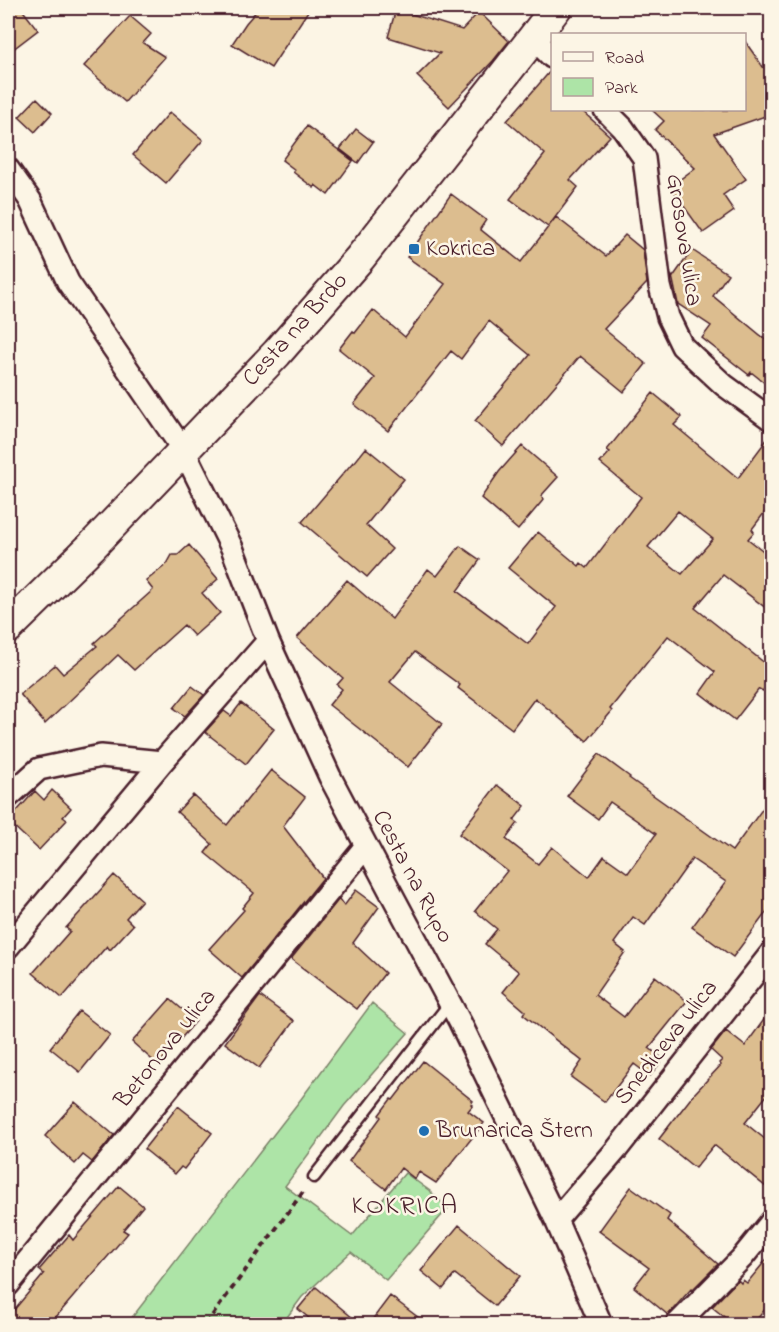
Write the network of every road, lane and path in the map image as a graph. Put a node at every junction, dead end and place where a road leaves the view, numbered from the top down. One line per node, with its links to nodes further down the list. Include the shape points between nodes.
1 (555, 8): 2 (street, Cesta na Brdo)
2 (543, 48): 6 (street, Cesta na Brdo, via 277,354)
3 (606, 111): 5 (street, Grosova ulica, via 644,158 660,286 668,317 682,345 723,385)
4 (8, 169): 6 (street, Cesta na Rupo, via 30,200 68,282)
5 (771, 420)
6 (184, 451): 7 (street, Cesta na Brdo); 8 (street, Cesta na Rupo, via 232,548)
7 (8, 628)
8 (268, 641): 9 (street); 11 (street, Cesta na Rupo)
9 (162, 762): 10 (street, via 101,756 39,769); 12 (street)
10 (8, 797)
11 (366, 846): 14 (street, Cesta na Rupo); 18 (street, Betonova ulica)
12 (8, 947)
13 (771, 952): 16 (street, Snediceva ulica)
14 (450, 1003): 15 (lane); 16 (street, Cesta na Rupo)
15 (314, 1177): 19 (path)
16 (556, 1221): 20 (street, Cesta na Rupo)
17 (771, 1221): 21 (street, via 742,1258)
18 (8, 1286)
19 (207, 1324)
20 (602, 1324)
21 (677, 1324)

